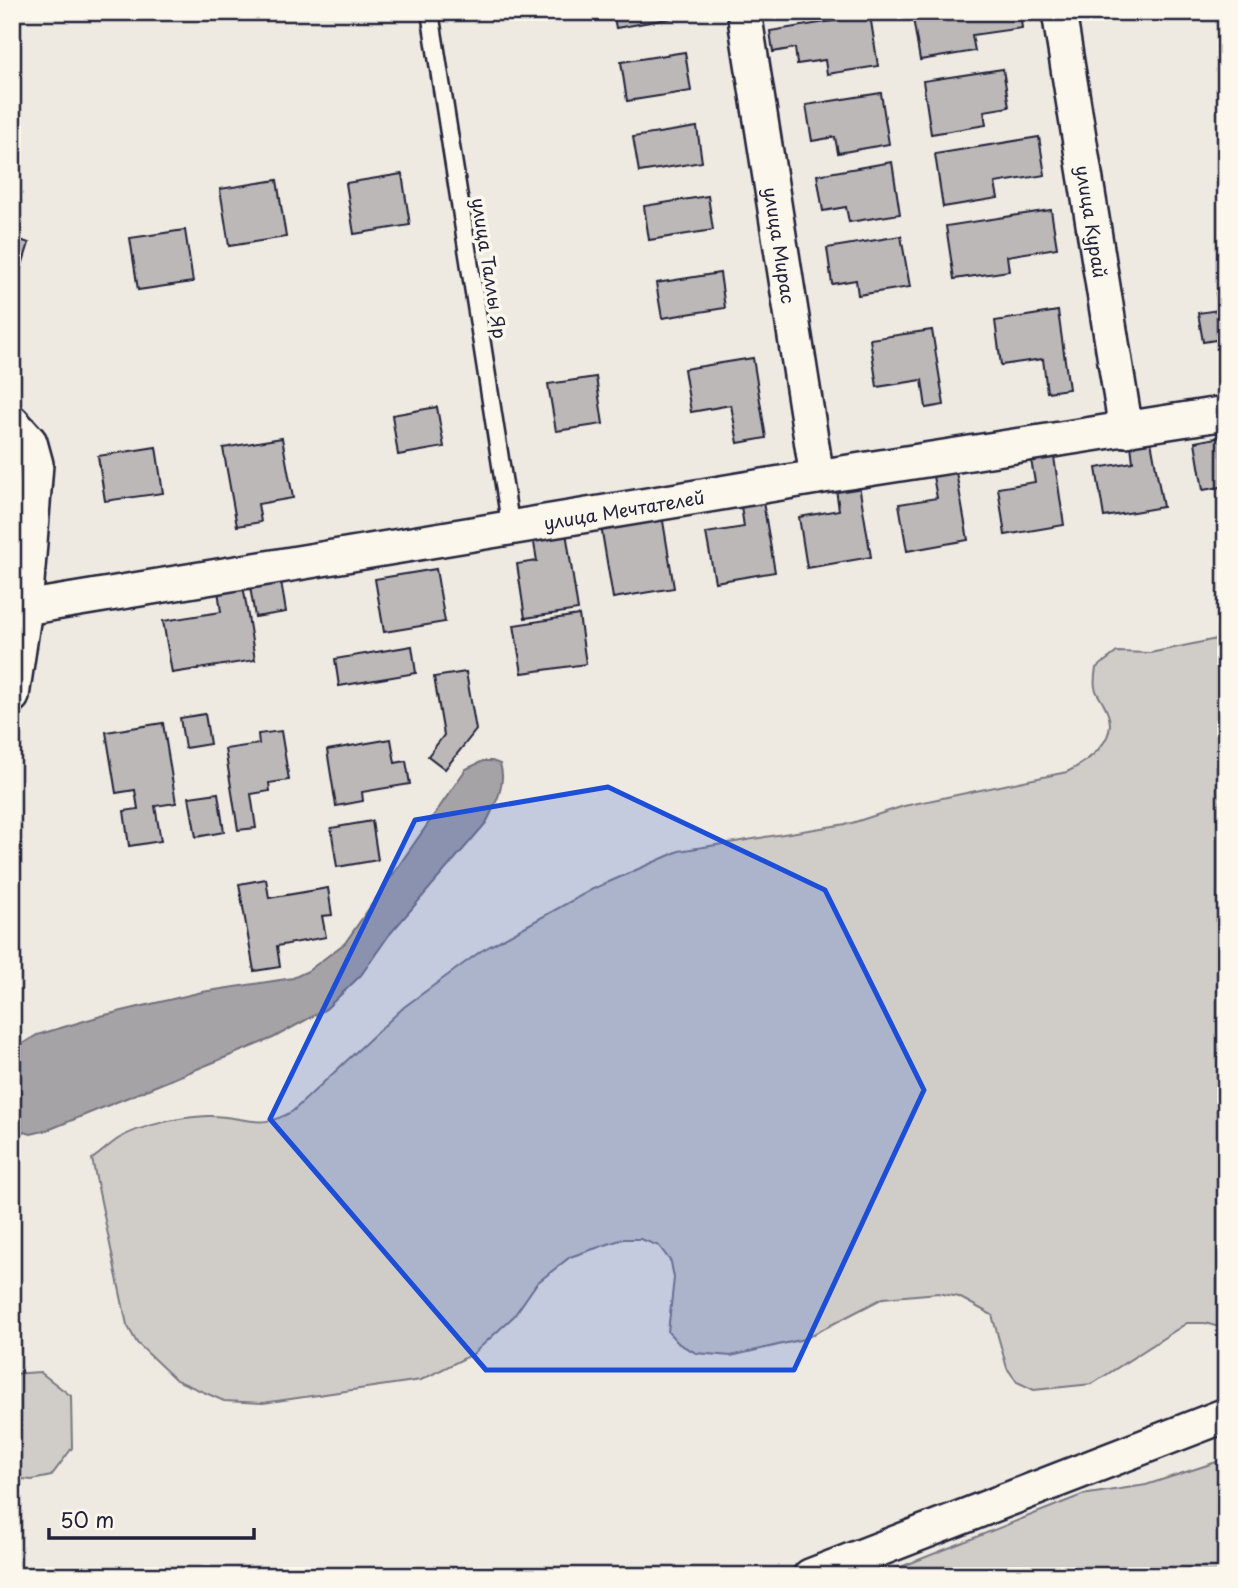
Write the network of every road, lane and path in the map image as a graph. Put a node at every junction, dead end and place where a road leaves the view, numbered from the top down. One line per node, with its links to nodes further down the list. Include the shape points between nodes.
1 (430, 12): 8 (lane, улица Таллы Яр)
2 (744, 12): 7 (street, улица Мирас)
3 (1059, 12): 6 (street, улица Курай)
4 (1226, 413): 6 (street, улица Мечтателей)
5 (12, 422): 9 (street, via 30,442 36,464)
6 (1126, 430): 7 (street, улица Мечтателей)
7 (817, 477): 8 (street, улица Мечтателей)
8 (511, 529): 9 (street, улица Мечтателей)
9 (25, 608): 10 (street)
10 (12, 696)
11 (1226, 1415): 12 (street)
12 (810, 1576)

